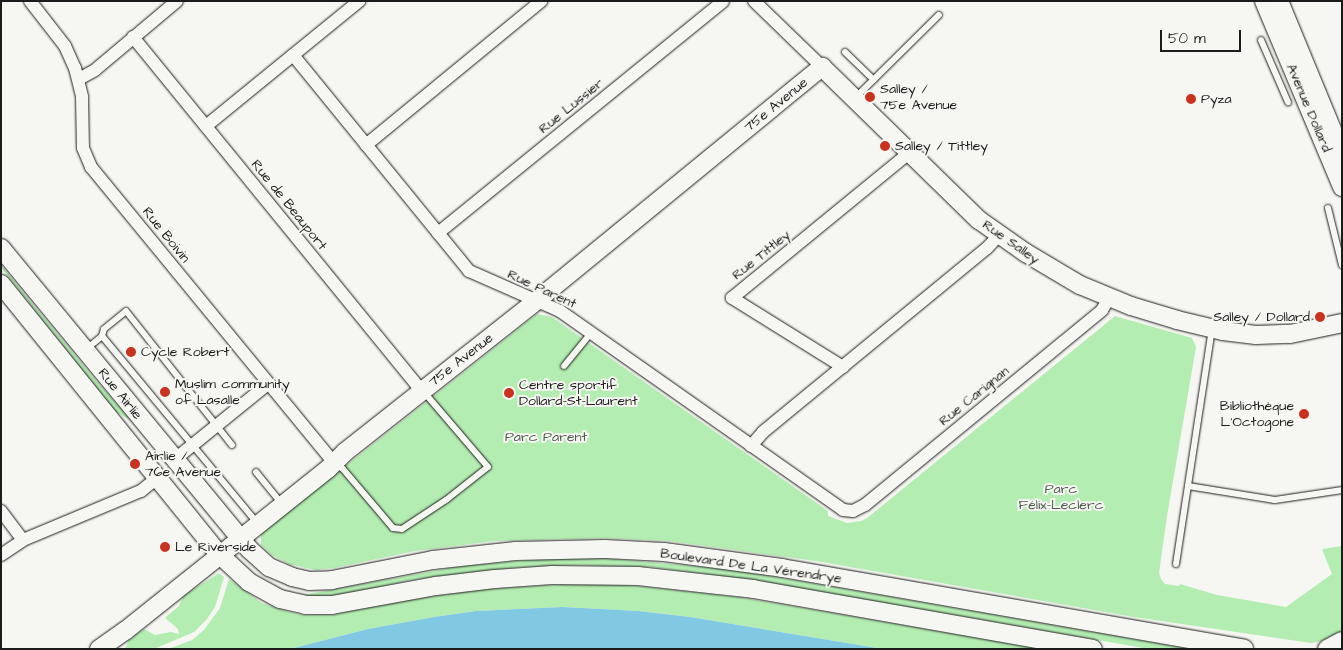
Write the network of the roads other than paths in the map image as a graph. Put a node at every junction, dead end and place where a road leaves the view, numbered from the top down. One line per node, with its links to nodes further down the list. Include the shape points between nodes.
1 (30, 1): 15 (street, Rue Boivin, via 65,46)
2 (177, 1): 10 (street)
3 (359, 1): 13 (street)
4 (541, 1): 20 (street)
5 (722, 1): 25 (street, Rue Lussier)
6 (754, 1): 14 (street, Rue Salley)
7 (1264, 1): 21 (main road, Avenue Dollard)
8 (1279, 1): 21 (main road, Avenue Dollard)
9 (939, 15): 16 (lane)
10 (133, 37): 15 (street, via 95,70); 19 (street, Rue de Beauport)
11 (1261, 40): 18 (lane)
12 (845, 52): 16 (lane)
13 (293, 55): 19 (street); 20 (street, Rue Parent)
14 (822, 67): 17 (main road, Rue Salley); 31 (main road, 75e Avenue)
15 (79, 79): 39 (street, Rue Boivin, via 82,141 87,161)
16 (874, 80): 17 (lane)
17 (855, 99): 22 (main road, Rue Salley)
18 (1288, 102)
19 (206, 126): 40 (street, Rue de Beauport)
20 (366, 145): 25 (street, Rue Parent)
21 (1336, 152): 23 (main road, Avenue Dollard)
22 (910, 153): 26 (main road, Rue Salley, via 969,211); 38 (street, Rue Tittley, via 732,298)
23 (1342, 187)
24 (1328, 208): 28 (lane)
25 (438, 233): 31 (street, Rue Parent, via 472,273)
26 (999, 235): 30 (main road, Rue Salley, via 1054,271); 38 (street)
27 (1, 248): 36 (main road, Rue Airlie)
28 (1342, 265)
29 (1, 284): 48 (main road, Rue Airlie)
30 (1109, 298): 33 (main road, Rue Salley); 53 (street, Rue Carignan, via 1102,310 865,505)
31 (536, 301): 34 (street, Rue Parent, via 560,311); 40 (main road, 75e Avenue)
32 (1342, 323): 33 (main road, Rue Salley, via 1279,335)
33 (1212, 329): 49 (lane)
34 (591, 333): 37 (lane); 44 (street, Rue Parent)
35 (102, 336): 36 (lane); 41 (lane, via 104,329 126,311); 42 (lane)
36 (84, 350): 45 (main road, Rue Airlie)
37 (564, 366)
38 (843, 367): 44 (street, via 763,432)
39 (268, 384): 41 (street); 46 (street, Rue Boivin)
40 (422, 391): 46 (main road, 75e Avenue); 46 (lane, via 488,467 402,529 394,528 343,469)
41 (216, 425): 42 (street); 43 (lane)
42 (193, 444): 45 (street); 54 (lane)
43 (232, 444)
44 (751, 446): 53 (street, Rue Parent, via 838,507)
45 (174, 460): 55 (main road, Rue Airlie)
46 (334, 463): 51 (main road, 75e Avenue)
47 (256, 472): 51 (lane)
48 (158, 477): 56 (street, via 141,491); 57 (main road, Rue Airlie)
49 (1188, 486): 50 (lane, via 1275,500); 59 (lane)
50 (1342, 490)
51 (282, 505): 54 (main road, 75e Avenue)
52 (1, 511): 56 (street)
53 (853, 511)
54 (258, 524): 55 (main road, 75e Avenue)
55 (240, 539): 57 (main road, 75e Avenue); 63 (main road, Boulevard De La Vérendrye, via 269,567 286,576 309,581 340,579 434,560 516,551 664,552 782,568)
56 (23, 540): 58 (street)
57 (220, 555): 61 (main road, 75e Avenue); 62 (main road, Boulevard De La Vérendrye, via 241,576 264,592 305,606 332,606 436,586 495,579 552,575 638,576 732,586)
58 (1, 556)
59 (1176, 564)
60 (1342, 640): 64 (main road)
61 (99, 649)
62 (1093, 649)
63 (1244, 649)
64 (1327, 649)

